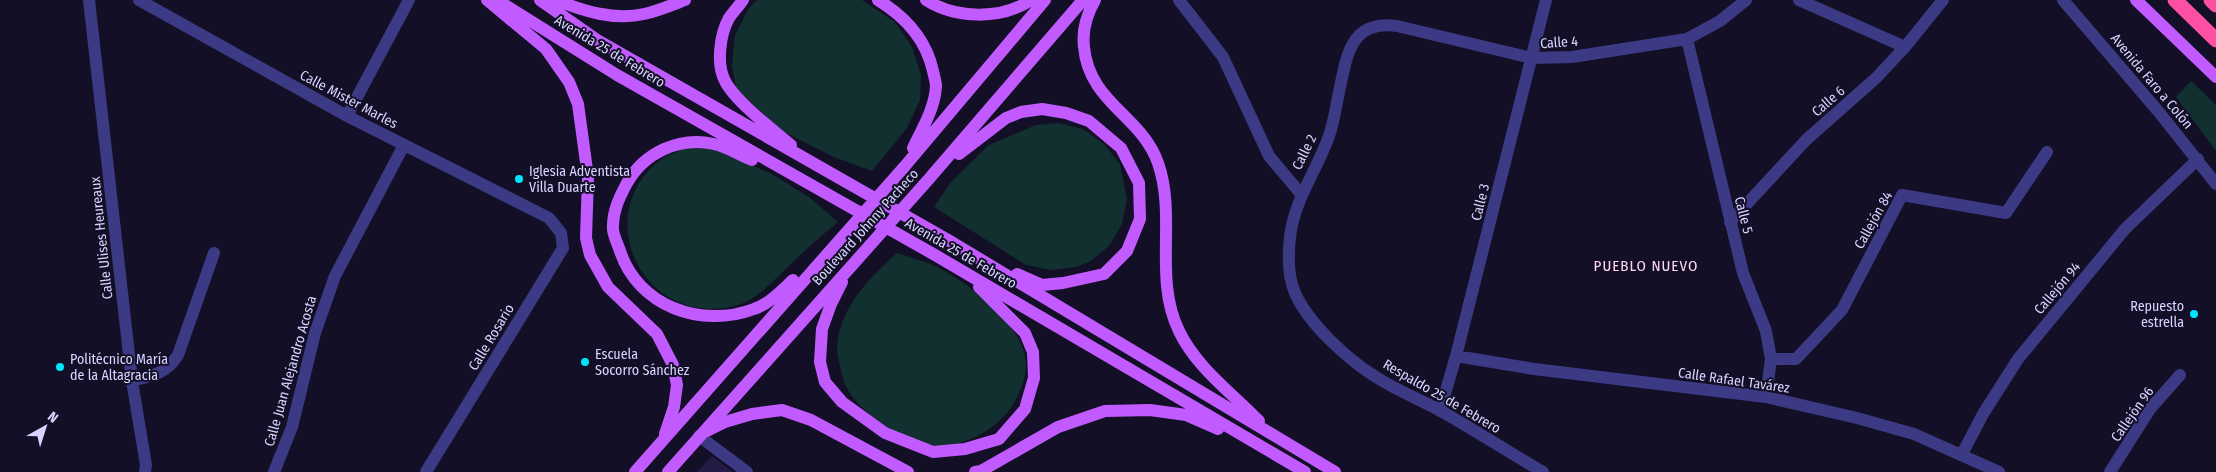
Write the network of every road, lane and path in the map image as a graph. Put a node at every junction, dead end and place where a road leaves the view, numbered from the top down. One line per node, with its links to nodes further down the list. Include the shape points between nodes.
1 (89, 0): 53 (street, Calle Ulises Heureaux)
2 (139, 0): 32 (street, Calle Mister Marles)
3 (409, 0): 32 (street)
4 (488, 0): 58 (main road, via 546,48 569,82 578,104 588,177 586,238 590,255 608,287 656,334 673,365 677,385 674,407)
5 (497, 0): 39 (main road, Avenida 25 de Febrero, via 617,75)
6 (540, 0): 36 (main road, Avenida 25 de Febrero, via 597,40)
7 (556, 0): 8 (main road, via 582,10 618,15 644,14)
8 (685, 0)
9 (743, 0): 36 (main road, via 729,18 722,40 721,61 725,81 744,105)
10 (878, 0): 37 (main road, via 911,24 929,53 936,86 928,116)
11 (926, 0): 12 (main road, via 947,10 992,15 1019,8)
12 (1031, 0)
13 (1045, 0): 37 (main road, Boulevard Johnny Pacheco)
14 (1083, 0): 38 (main road, Boulevard Johnny Pacheco)
15 (1095, 0): 56 (main road, via 1082,34 1085,64 1102,94 1148,142 1158,163 1168,213 1166,288 1178,330 1193,355)
16 (1180, 0): 41 (street, via 1222,57 1269,156)
17 (1546, 0): 30 (street, Calle 3)
18 (1746, 0): 27 (street, Calle 4, via 1720,21)
19 (1799, 0): 29 (street)
20 (1943, 0): 29 (street, Calle 6)
21 (2063, 0): 35 (street, Avenida Faro a Colón)
22 (2136, 0): 31 (main road)
23 (2175, 0): 28 (highway)
24 (2210, 0): 25 (highway)
25 (2216, 5)
26 (1366, 29): 30 (street, Calle 4, via 1380,24 1397,26); 41 (street, Calle 2, via 1355,39 1347,56 1329,136)
27 (1688, 39): 30 (street, Calle 4, via 1572,57); 43 (street, Calle 5)
28 (2216, 40)
29 (1905, 47): 43 (street, Calle 6, via 1876,78 1806,140)
30 (1532, 58): 50 (street, Calle 3)
31 (2216, 77)
32 (347, 116): 33 (street, Calle Mister Marles)
33 (404, 145): 42 (street, Calle Mister Marles); 62 (street, Calle Juan Alejandro Acosta, via 335,276 315,333 292,427)
34 (2047, 152): 51 (street, Callejón 84, via 2006,213 1902,195 1840,312 1796,359)
35 (2198, 159): 40 (street, Avenida Faro a Colón); 60 (street, Callejón 94, via 2126,229 2018,359 1995,392)
36 (813, 165): 46 (main road, Avenida 25 de Febrero)
37 (904, 166): 44 (main road, Boulevard Johnny Pacheco)
38 (928, 180): 46 (main road, via 980,136 1021,112 1042,109 1089,121 1121,148 1139,183 1140,219 1127,251 1104,274 1042,285); 47 (main road, Boulevard Johnny Pacheco)
39 (802, 181): 44 (main road, via 713,144 679,143 652,155 635,168 615,205 613,230 626,268 639,284 665,304 684,313 719,318 754,309 772,300); 48 (main road, Avenida 25 de Febrero)
40 (2216, 184)
41 (1301, 194): 49 (street, Calle 2, via 1290,236 1289,268)
42 (549, 218): 63 (street, Calle Rosario, via 562,233 563,248)
43 (1730, 222): 51 (street, Calle 5, via 1743,273 1766,331)
44 (829, 249): 58 (main road, Boulevard Johnny Pacheco)
45 (214, 253): 53 (street, via 178,355 164,371)
46 (969, 253): 56 (main road, Avenida 25 de Febrero)
47 (850, 266): 48 (main road, via 830,304 822,329 820,362 825,382 842,402 885,433 933,452 966,449 999,438 1025,409 1034,378 1033,352 1025,332); 57 (main road, Boulevard Johnny Pacheco)
48 (959, 269): 59 (main road, Avenida 25 de Febrero)
49 (1295, 293): 55 (street, Respaldo 25 de Febrero, via 1314,322 1340,349 1368,371)
50 (1456, 356): 54 (street, Calle Rafael Tavárez, via 1534,369); 55 (street, Calle 3)
51 (1772, 358): 54 (street, Calle 5)
52 (2180, 375): 73 (street, Callejón 96, via 2150,409)
53 (132, 381): 61 (street, Calle Ulises Heureaux)
54 (1766, 397): 60 (street, Calle Rafael Tavárez, via 1914,434)
55 (1440, 411): 71 (street, Respaldo 25 de Febrero)
56 (1274, 435): 70 (main road, Avenida 25 de Febrero)
57 (699, 436): 65 (main road, Boulevard Johnny Pacheco); 66 (street); 67 (main road, via 725,422 782,410 811,420)
58 (661, 443): 64 (main road, Boulevard Johnny Pacheco)
59 (1266, 449): 68 (main road, via 1186,415 1150,410 1105,411 1058,427); 69 (main road, Avenida 25 de Febrero)
60 (1962, 454): 72 (street, Calle Rafael Tavárez)
61 (145, 472)
62 (274, 472)
63 (426, 472)
64 (635, 472)
65 (668, 472)
66 (747, 472)
67 (908, 472)
68 (975, 472)
69 (1305, 472)
70 (1336, 472)
71 (1542, 472)
72 (1998, 472)
73 (2110, 472)

